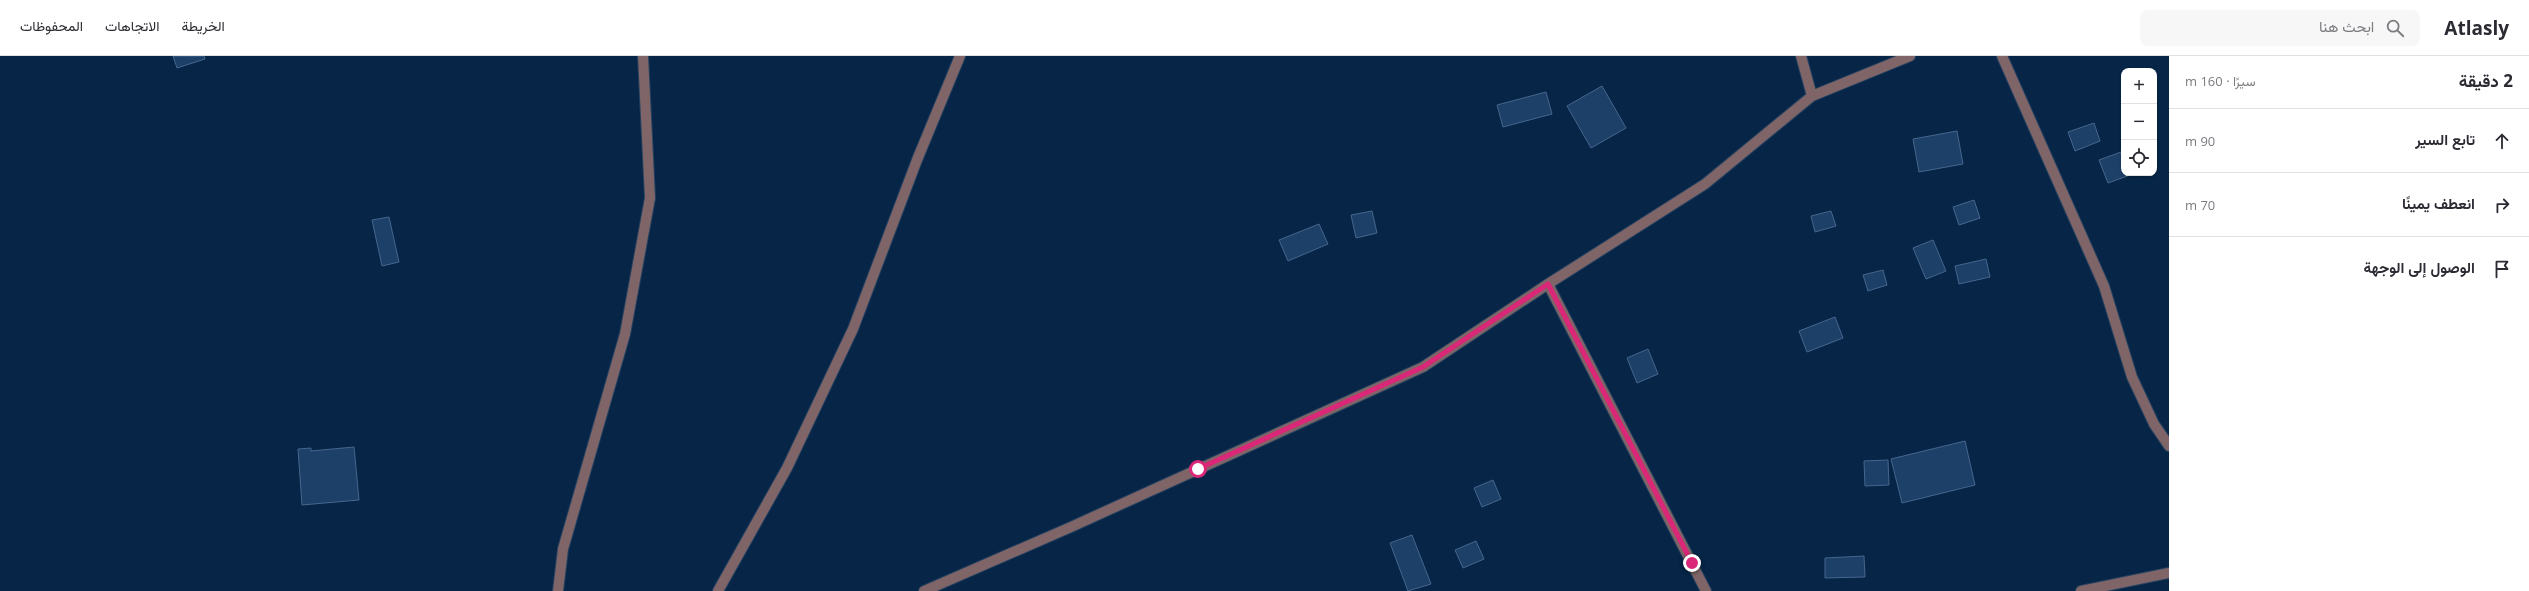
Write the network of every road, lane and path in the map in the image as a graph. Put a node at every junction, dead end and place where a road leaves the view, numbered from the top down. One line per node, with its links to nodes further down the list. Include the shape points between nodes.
1 (643, 56): 10 (street, via 650,198 625,334 563,549)
2 (960, 56): 11 (street, via 917,160 853,329 787,468)
3 (1801, 56): 6 (street)
4 (1910, 56): 6 (street)
5 (2002, 56): 8 (street, via 2104,286 2132,377 2154,424)
6 (1812, 96): 7 (street, via 1705,184)
7 (1548, 284): 12 (street, via 1423,367 1079,524); 13 (street)
8 (2169, 446)
9 (2169, 573): 14 (street)
10 (558, 591)
11 (718, 591)
12 (924, 591)
13 (1706, 591)
14 (2081, 591)

